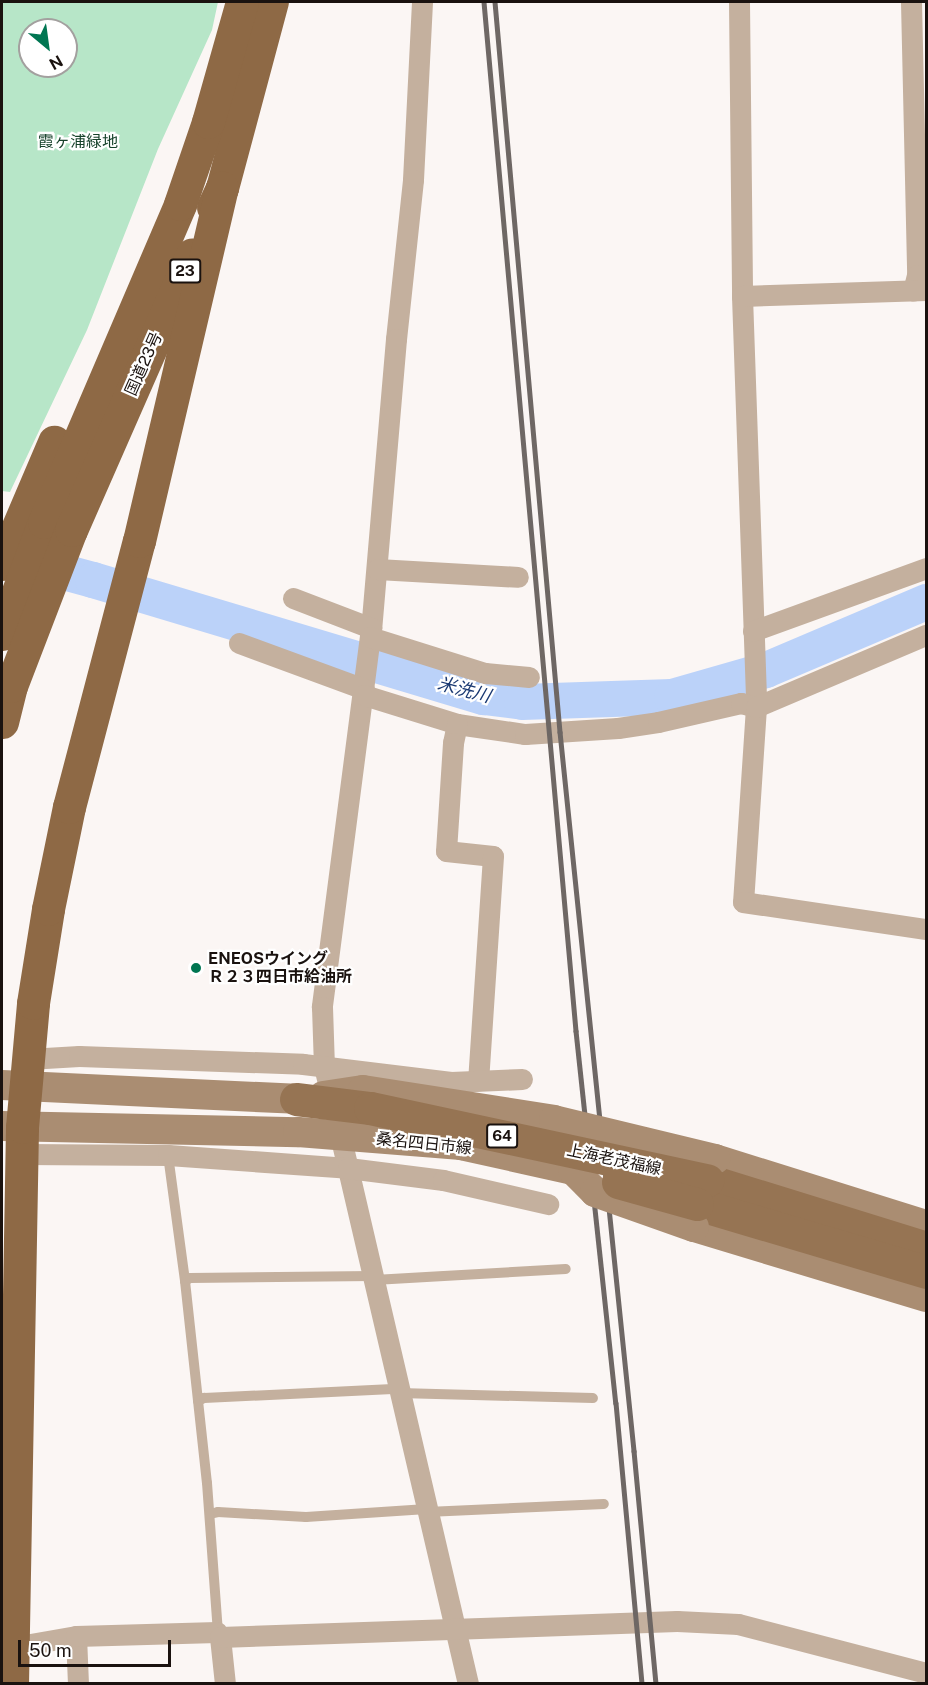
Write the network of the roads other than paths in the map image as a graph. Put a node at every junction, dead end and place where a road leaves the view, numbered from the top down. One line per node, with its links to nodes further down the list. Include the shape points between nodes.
1 (242, 2): 9 (highway, via 232,39 186,156 123,284)
2 (272, 2): 6 (highway, 国道23号 / 23)
3 (422, 2): 12 (street, via 413,180)
4 (739, 2): 8 (street)
5 (911, 2): 7 (street)
6 (222, 188): 9 (highway, 国道23号 / 23); 28 (highway, via 139,541 69,807)
7 (920, 291): 8 (street)
8 (742, 296): 19 (street)
9 (45, 523): 10 (highway, 国道23号 / 23); 15 (highway, 国道23号 / 23)
10 (2, 564)
11 (927, 568): 19 (street)
12 (377, 569): 13 (street); 16 (street)
13 (518, 577)
14 (293, 598): 16 (street)
15 (28, 601): 17 (highway, 国道23号 / 23); 24 (highway, 国道23号 / 23)
16 (371, 633): 21 (street, via 485,673); 22 (street)
17 (2, 634)
18 (927, 635): 23 (street)
19 (754, 638): 23 (street)
20 (239, 644): 22 (street)
21 (529, 677)
22 (364, 689): 25 (street); 27 (street, via 322,1007)
23 (756, 703): 25 (street, via 658,722 549,734); 26 (street, via 743,902)
24 (2, 722)
25 (457, 724): 30 (street, via 446,851 493,856)
26 (927, 929)
27 (324, 1066): 28 (street, via 91,1057); 31 (street); 35 (street)
28 (18, 1076): 32 (main road); 33 (highway)
29 (522, 1079): 30 (street)
30 (478, 1081): 31 (street)
31 (452, 1082): 37 (street)
32 (296, 1099): 38 (main road, 上海老茂福線 / 64, bridge, via 370,1108)
33 (15, 1135): 34 (street); 36 (main road, 桑名四日市線, bridge, via 298,1132 461,1145); 50 (highway)
34 (168, 1155): 35 (street); 45 (lane)
35 (348, 1168): 37 (street); 44 (street)
36 (573, 1170): 38 (main road, 上海老茂福線 / 64, bridge)
37 (443, 1180): 39 (street)
38 (703, 1193): 40 (main road); 41 (main road, 上海老茂福線 / 64); 43 (main road, 上海老茂福線 / 64); 46 (main road)
39 (548, 1204)
40 (927, 1225)
41 (927, 1248)
42 (566, 1269): 44 (lane)
43 (927, 1272)
44 (373, 1278): 45 (lane); 47 (street)
45 (185, 1281): 49 (lane)
46 (927, 1296)
47 (399, 1391): 48 (lane); 49 (lane); 52 (street)
48 (593, 1398)
49 (198, 1401): 53 (lane)
50 (9, 1406): 57 (highway)
51 (604, 1504): 52 (lane)
52 (427, 1511): 53 (lane, via 306,1516); 54 (street)
53 (210, 1514): 55 (lane)
54 (456, 1630): 55 (street); 58 (street, via 677,1621 738,1624); 62 (street)
55 (219, 1634): 56 (street); 61 (street)
56 (76, 1636): 57 (street); 60 (street)
57 (13, 1647): 59 (highway)
58 (927, 1673)
59 (12, 1683)
60 (78, 1683)
61 (225, 1683)
62 (468, 1683)

